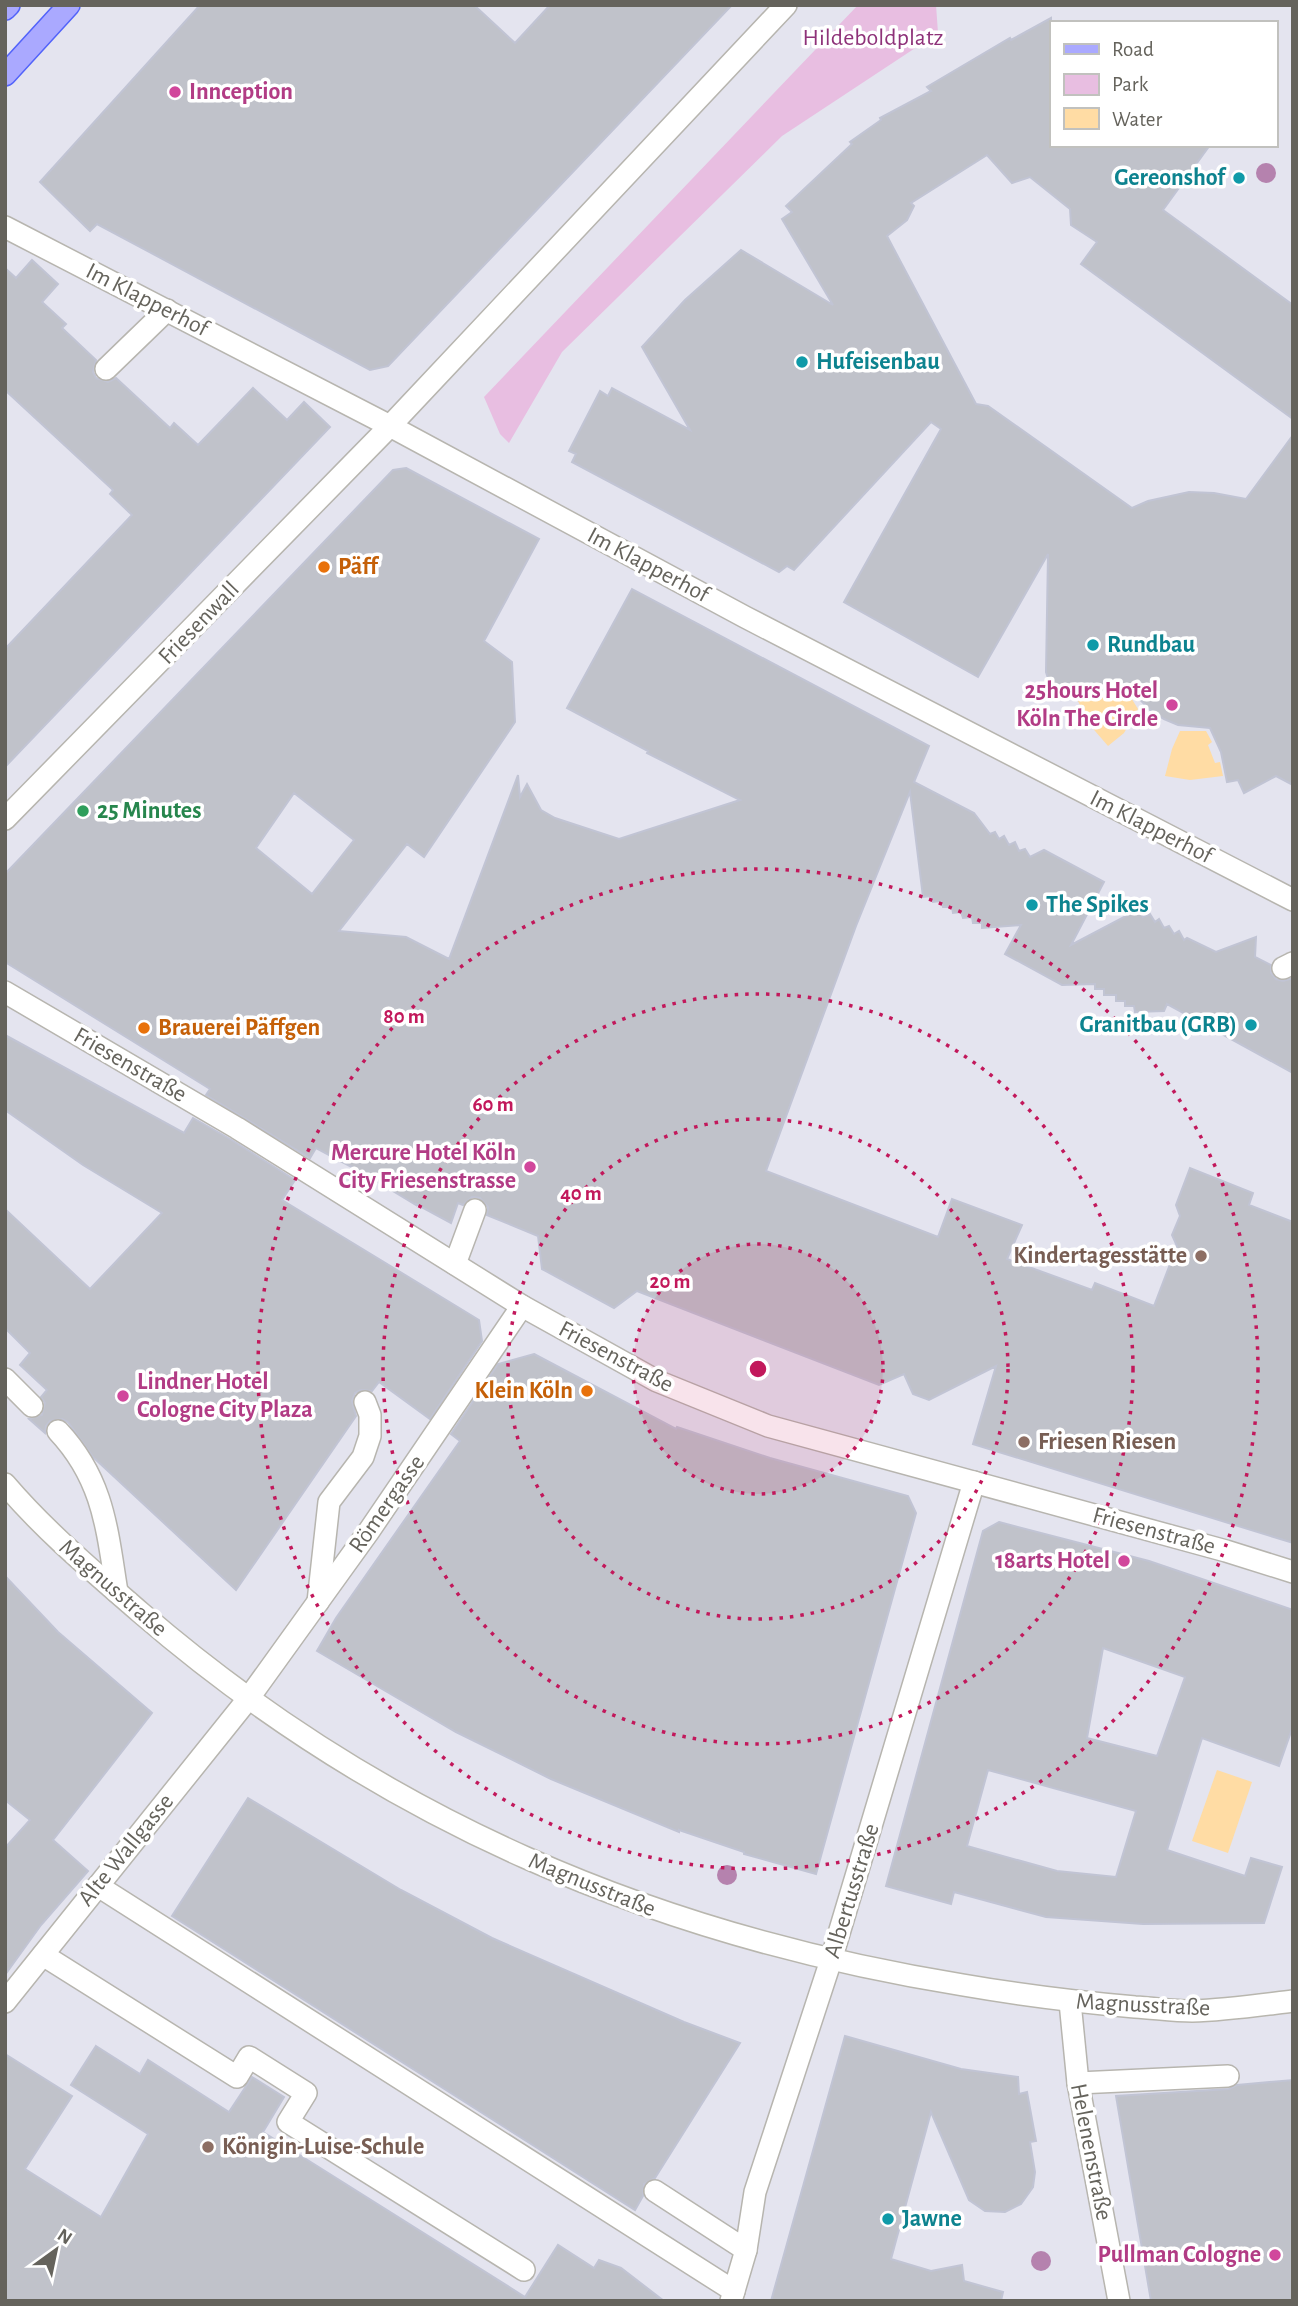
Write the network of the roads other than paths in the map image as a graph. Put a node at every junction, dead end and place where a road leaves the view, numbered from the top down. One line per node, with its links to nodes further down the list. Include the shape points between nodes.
1 (9, 5): 4 (main road)
2 (69, 5): 5 (main road)
3 (786, 5): 9 (street)
4 (5, 9)
5 (5, 75)
6 (5, 227): 7 (street, Im Klapperhof)
7 (167, 310): 8 (street); 9 (street, Im Klapperhof)
8 (106, 369)
9 (390, 426): 10 (street, Friesenwall); 11 (street, Im Klapperhof, via 745,617)
10 (5, 819)
11 (1293, 900)
12 (5, 992): 14 (street, Friesenstraße, via 237,1128)
13 (475, 1210): 14 (street)
14 (455, 1264): 15 (street, Friesenstraße)
15 (522, 1306): 20 (street, Friesenstraße, via 657,1381 768,1426); 24 (street, Römergasse)
16 (5, 1379): 18 (street)
17 (365, 1402): 24 (street, via 370,1436 363,1457 326,1511)
18 (32, 1406)
19 (58, 1431): 23 (street, via 90,1475 104,1510)
20 (974, 1482): 22 (street, Friesenstraße); 28 (street, Albertusstraße)
21 (5, 1484): 23 (street, Magnusstraße, via 52,1535)
22 (1293, 1572)
23 (117, 1592): 25 (street, Magnusstraße)
24 (318, 1602): 25 (street, Römergasse)
25 (248, 1699): 26 (street, Alte Wallgasse); 28 (street, Magnusstraße, via 398,1795 563,1876 657,1911)
26 (97, 1886): 27 (street, Alte Wallgasse); 37 (street)
27 (43, 1955): 30 (street, Alte Wallgasse); 36 (street, via 237,2077 249,2057 306,2093 288,2122)
28 (831, 1960): 31 (street, Magnusstraße); 35 (street, Albertusstraße, via 755,2192)
29 (1293, 2001): 31 (street, Magnusstraße, via 1191,2011)
30 (5, 2002)
31 (1070, 2002): 33 (street, Helenenstraße)
32 (1228, 2076): 33 (street)
33 (1077, 2083): 38 (street, Helenenstraße)
34 (655, 2191): 35 (street)
35 (746, 2250): 37 (street, Albertusstraße)
36 (524, 2270)
37 (732, 2296)
38 (1119, 2301)

